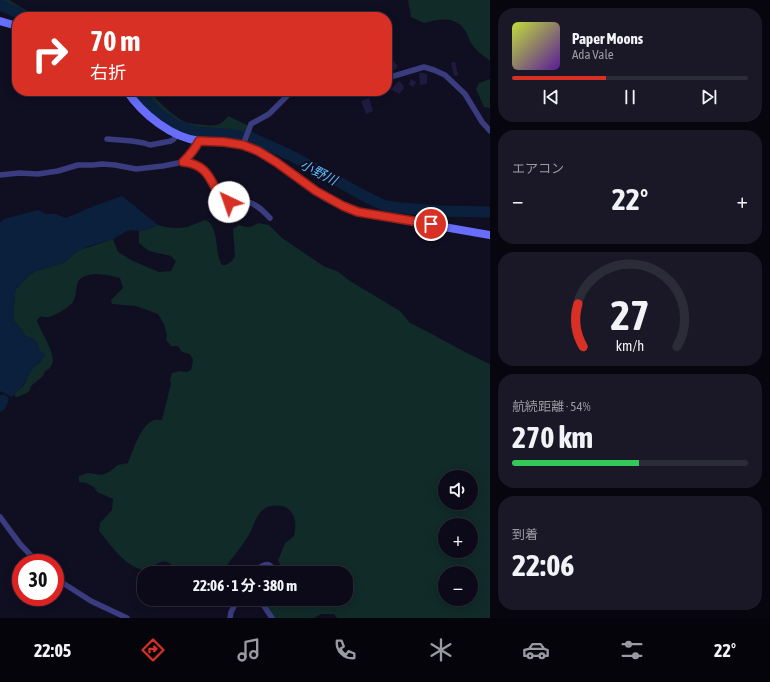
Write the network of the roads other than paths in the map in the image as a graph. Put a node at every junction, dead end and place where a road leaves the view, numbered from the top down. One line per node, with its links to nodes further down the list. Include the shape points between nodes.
1 (0, 21): 2 (main road)
2 (12, 25)
3 (392, 77): 6 (street, via 424,67 446,75 466,94)
4 (131, 96): 7 (main road, via 154,120)
5 (287, 96): 10 (street, via 269,114 251,124)
6 (490, 131)
7 (176, 134): 8 (street, via 171,141 150,145); 9 (main road)
8 (107, 139)
9 (199, 141): 10 (main road); 11 (street)
10 (244, 143): 14 (main road, via 329,199 358,212)
11 (183, 162): 12 (street, via 136,169 102,164 78,165 38,174); 13 (street, via 195,164 204,170 224,200 253,204)
12 (0, 176)
13 (270, 218)
14 (490, 235)
15 (0, 517): 16 (street)
16 (29, 554)
17 (64, 584): 20 (street, via 91,601)
18 (234, 606): 21 (street)
19 (264, 606): 22 (street)
20 (127, 618)
21 (230, 618)
22 (272, 618)

